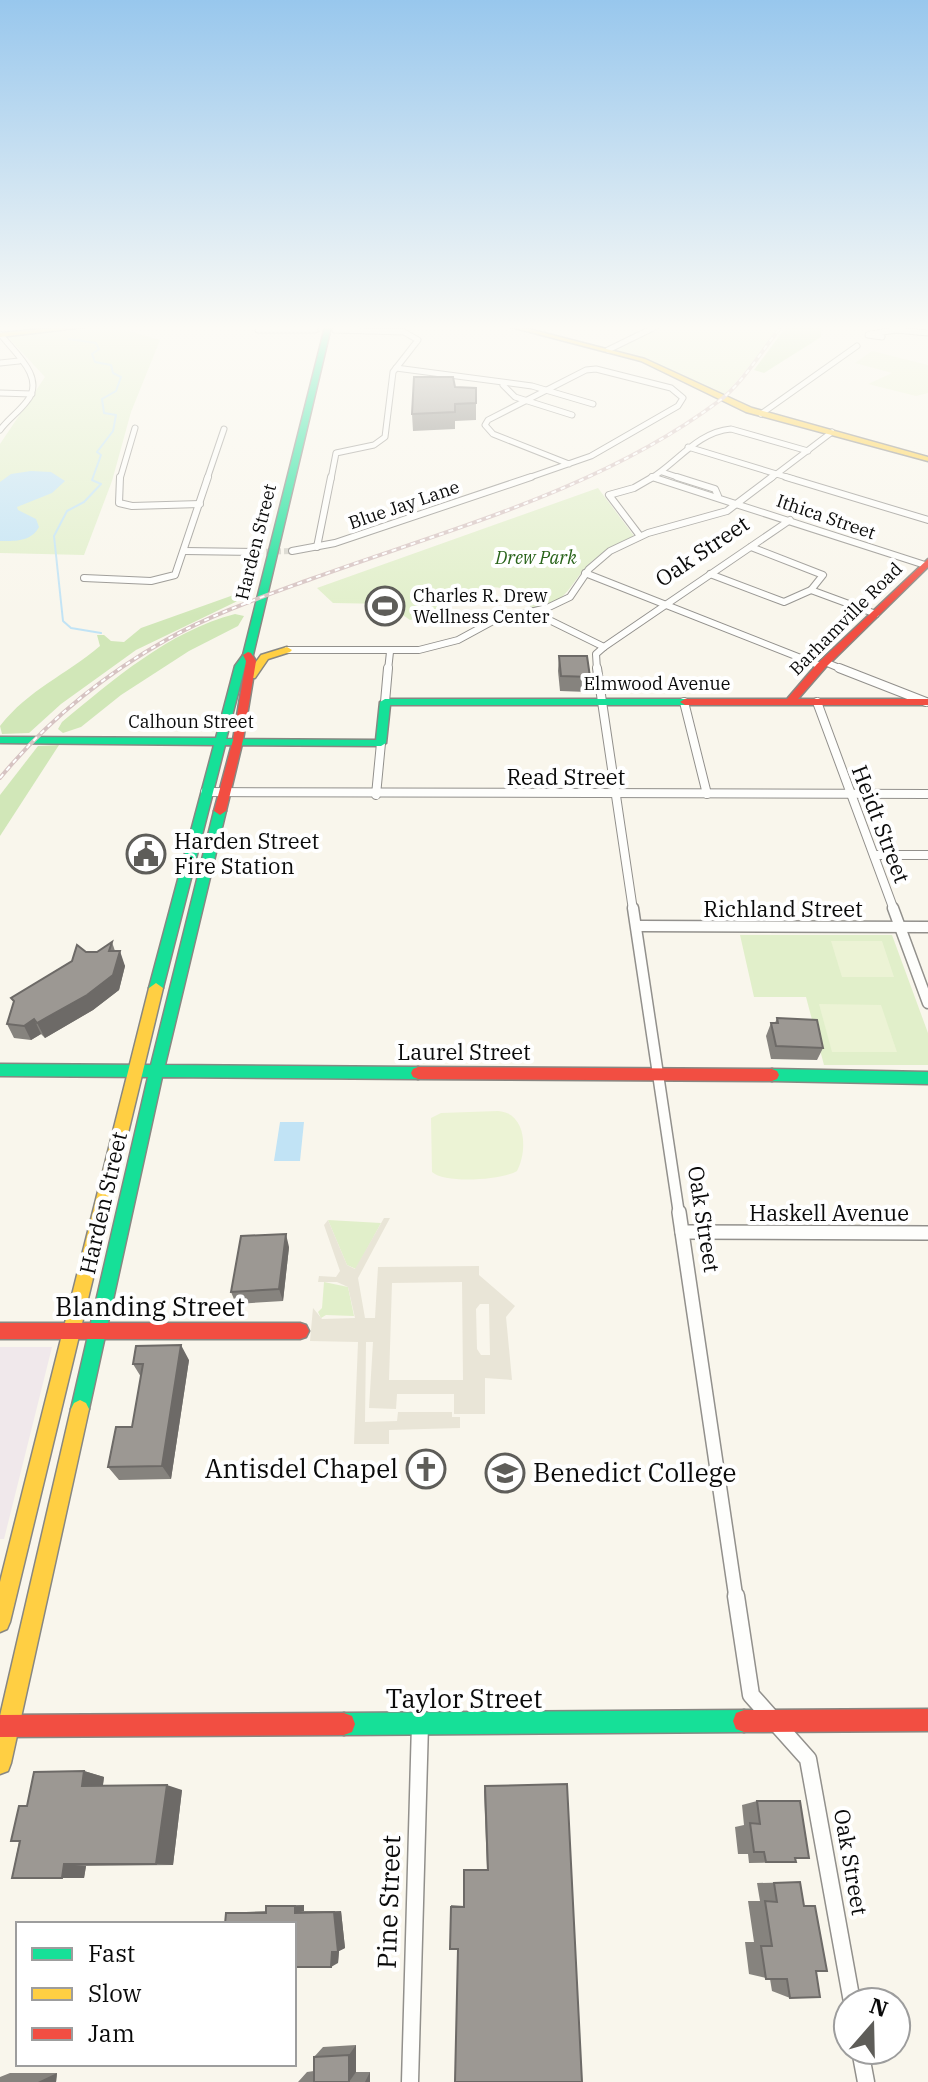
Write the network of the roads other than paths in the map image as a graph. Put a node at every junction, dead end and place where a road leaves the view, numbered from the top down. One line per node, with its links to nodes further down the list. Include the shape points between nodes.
1 (303, 424): 35 (main road, Harden Street)
2 (387, 424): 22 (street, via 385,437 374,445 336,453)
3 (486, 424): 12 (street, Blue Jay Lane, via 488,431)
4 (648, 424): 12 (street, Blue Jay Lane)
5 (801, 424): 8 (main road)
6 (135, 428): 18 (street, via 119,481 119,503)
7 (224, 429): 18 (street)
8 (832, 432): 10 (street); 11 (main road)
9 (688, 447): 10 (street, via 723,429); 13 (street); 14 (street)
10 (808, 451): 14 (street)
11 (928, 459)
12 (569, 464): 22 (street, Blue Jay Lane)
13 (662, 472): 15 (street); 16 (street, Ithica Street, via 715,489)
14 (777, 474): 17 (street); 20 (street)
15 (652, 477): 16 (street, Ithica Street); 21 (street, via 609,495)
16 (718, 496): 17 (street, Ithica Street)
17 (741, 503): 19 (street, Ithica Street); 21 (street)
18 (200, 504): 24 (street)
19 (790, 520): 23 (street, Oak Street); 27 (street, Ithica Street)
20 (928, 520)
21 (640, 536): 28 (street, via 610,551)
22 (317, 547): 25 (street, Blue Jay Lane)
23 (751, 547): 29 (street, Oak Street); 31 (street, via 822,573)
24 (184, 551): 26 (street); 30 (street, via 175,575 168,579)
25 (292, 551)
26 (257, 552)
27 (927, 564): 34 (main road, Barhamville Road)
28 (585, 573): 32 (street); 33 (street, via 570,597)
29 (710, 574): 31 (street, via 784,602); 32 (street, Oak Street)
30 (84, 578)
31 (811, 590): 34 (street)
32 (666, 605): 36 (street, Oak Street); 40 (street)
33 (531, 611): 36 (street); 38 (street, via 493,621 442,645)
34 (876, 614): 40 (main road, Barhamville Road)
35 (252, 637): 37 (main road, via 263,646); 39 (main road, Harden Street)
36 (604, 647): 43 (street, Oak Street, via 596,654)
37 (287, 650): 38 (street); 41 (main road, via 262,658)
38 (390, 652): 42 (street)
39 (248, 655): 41 (main road, Harden Street); 48 (main road, Harden Street, via 241,661)
40 (823, 664): 45 (main road, Barhamville Road); 47 (street)
41 (247, 683): 50 (main road, Harden Street)
42 (385, 702): 43 (main road, Elmwood Avenue); 51 (main road)
43 (603, 702): 44 (main road, Elmwood Avenue); 58 (street, Oak Street)
44 (684, 702): 45 (main road, Elmwood Avenue); 54 (street)
45 (790, 702): 46 (main road, Elmwood Avenue)
46 (817, 702): 47 (main road, Elmwood Avenue); 55 (street, Heidt Street)
47 (927, 702)
48 (218, 739): 49 (main road, Calhoun Street); 50 (main road, Calhoun Street); 52 (main road, Harden Street)
49 (0, 740)
50 (238, 740): 51 (main road, Calhoun Street); 53 (main road, Harden Street)
51 (381, 743): 57 (street)
52 (205, 792): 53 (street, Read Street); 66 (main road, Harden Street)
53 (225, 793): 57 (street, Read Street); 68 (main road, Harden Street)
54 (707, 794): 55 (street, Read Street); 58 (street, Read Street)
55 (850, 794): 56 (street, Read Street); 59 (street, Heidt Street)
56 (928, 794)
57 (376, 795): 58 (street, Read Street)
58 (619, 795): 61 (street, Oak Street)
59 (874, 855): 60 (street); 62 (street, Heidt Street)
60 (928, 855)
61 (639, 926): 62 (street, Richland Street); 67 (street, Oak Street)
62 (901, 927): 63 (street, Richland Street); 64 (street, Heidt Street)
63 (928, 927)
64 (928, 1003)
65 (0, 1070): 66 (main road, Laurel Street)
66 (136, 1071): 68 (main road, Laurel Street); 73 (main road, Harden Street)
67 (657, 1073): 68 (main road, Laurel Street); 69 (main road, Laurel Street); 70 (street, Oak Street)
68 (156, 1074): 74 (main road, Harden Street)
69 (928, 1078)
70 (682, 1232): 71 (street, Haskell Avenue); 78 (street, Oak Street, via 751,1695)
71 (928, 1233)
72 (0, 1331): 73 (main road, Blanding Street)
73 (71, 1331): 74 (main road, Blanding Street); 76 (main road, Harden Street)
74 (96, 1331): 75 (main road, Blanding Street); 80 (main road, Harden Street)
75 (300, 1331)
76 (0, 1622)
77 (928, 1720): 78 (main road, Taylor Street)
78 (775, 1722): 79 (main road, Taylor Street); 82 (street, Oak Street, via 808,1759)
79 (420, 1724): 80 (main road, Taylor Street); 83 (street, Pine Street)
80 (4, 1726): 81 (main road, Harden Street)
81 (0, 1763)
82 (849, 1986)
83 (410, 2082)

